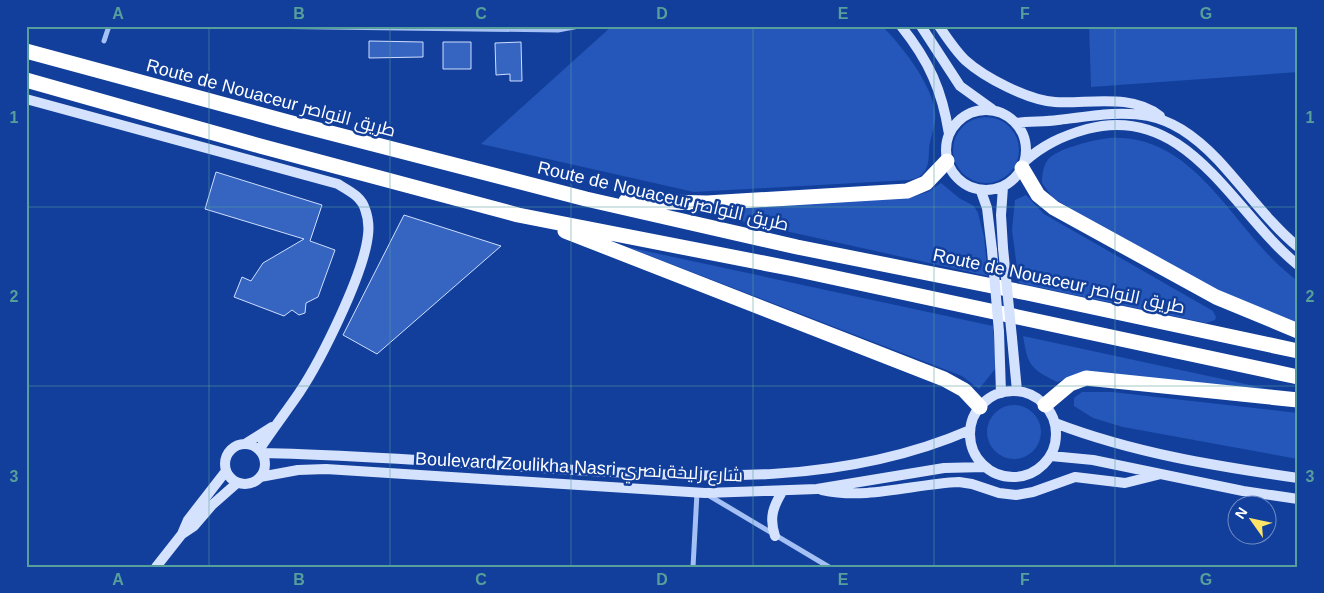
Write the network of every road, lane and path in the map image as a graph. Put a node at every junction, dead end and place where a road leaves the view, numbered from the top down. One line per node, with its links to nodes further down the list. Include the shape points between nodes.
1 (109, 26): 7 (street)
2 (249, 26): 3 (street, via 558,30)
3 (579, 26)
4 (901, 26): 14 (main road, via 937,84)
5 (921, 26): 11 (main road, via 960,86)
6 (939, 26): 13 (main road, via 966,60 1022,93 1052,102 1133,104 1149,108)
7 (104, 41)
8 (26, 51): 19 (highway, Route de Nouaceur طريق النواصر)
9 (26, 80): 20 (highway)
10 (26, 98): 32 (main road, via 338,184 358,196 368,221 365,251 352,287 300,392)
11 (993, 110): 12 (main road, via 1007,115); 14 (main road, via 970,112 957,121)
12 (1016, 123): 13 (main road, via 1119,112 1144,115); 16 (main road, via 1026,140)
13 (1168, 123): 21 (main road, via 1200,143 1218,160)
14 (949, 134): 15 (main road)
15 (947, 161): 18 (main road, via 961,182); 19 (highway, via 926,183 907,191 707,203)
16 (1023, 165): 17 (main road, via 1013,180); 22 (main road, via 1052,141 1096,126 1121,125 1157,133 1193,154 1265,234); 23 (highway, via 1038,195 1054,208 1216,297)
17 (1003, 187): 18 (main road); 26 (main road, bridge, via 1001,215)
18 (981, 191): 27 (main road, bridge, via 987,208 992,250)
19 (586, 199): 24 (highway, Route de Nouaceur طريق النواصر, via 797,247)
20 (518, 215): 25 (highway, via 804,271); 30 (highway, via 944,378 964,390)
21 (1298, 248)
22 (1298, 265)
23 (1298, 331)
24 (1298, 351)
25 (1298, 377)
26 (1017, 391): 27 (main road); 29 (main road, via 1032,395)
27 (1001, 393): 30 (main road)
28 (1298, 400): 29 (highway, via 1086,378 1070,384)
29 (1045, 405): 31 (main road)
30 (980, 407): 33 (main road)
31 (1055, 423): 36 (main road, via 1057,434); 41 (main road, via 1112,443 1176,458)
32 (275, 425): 34 (main road); 35 (main road)
33 (970, 430): 35 (main road, Boulevard Zoulikha Nasri شارع زليخة نصري, via 883,460 784,475 679,476); 37 (main road, via 973,450)
34 (245, 444): 35 (main road); 38 (main road, via 227,454)
35 (260, 451): 40 (main road, via 265,464)
36 (1051, 456): 37 (main road, via 1040,469 1025,476 1000,476); 39 (main road, via 1092,460)
37 (985, 467): 43 (main road, Boulevard Zoulikha Nasri شارع زليخة نصري, via 944,468)
38 (226, 471): 42 (main road); 47 (main road, via 188,520)
39 (1161, 474): 43 (main road, via 1125,483 1075,477 1016,495 959,482 872,493 848,494); 46 (main road)
40 (260, 477): 42 (main road, via 251,483); 45 (main road, Boulevard Zoulikha Nasri شارع زليخة نصري, via 326,469)
41 (1298, 478)
42 (237, 483): 47 (main road)
43 (817, 489): 44 (main road, Boulevard Zoulikha Nasri شارع زليخة نصري)
44 (782, 492): 45 (main road, Boulevard Zoulikha Nasri شارع زليخة نصري); 48 (main road, via 773,509)
45 (701, 493): 48 (street); 50 (street)
46 (1298, 499)
47 (182, 534): 49 (main road)
48 (775, 536): 51 (street)
49 (156, 567)
50 (693, 567)
51 (829, 567)

